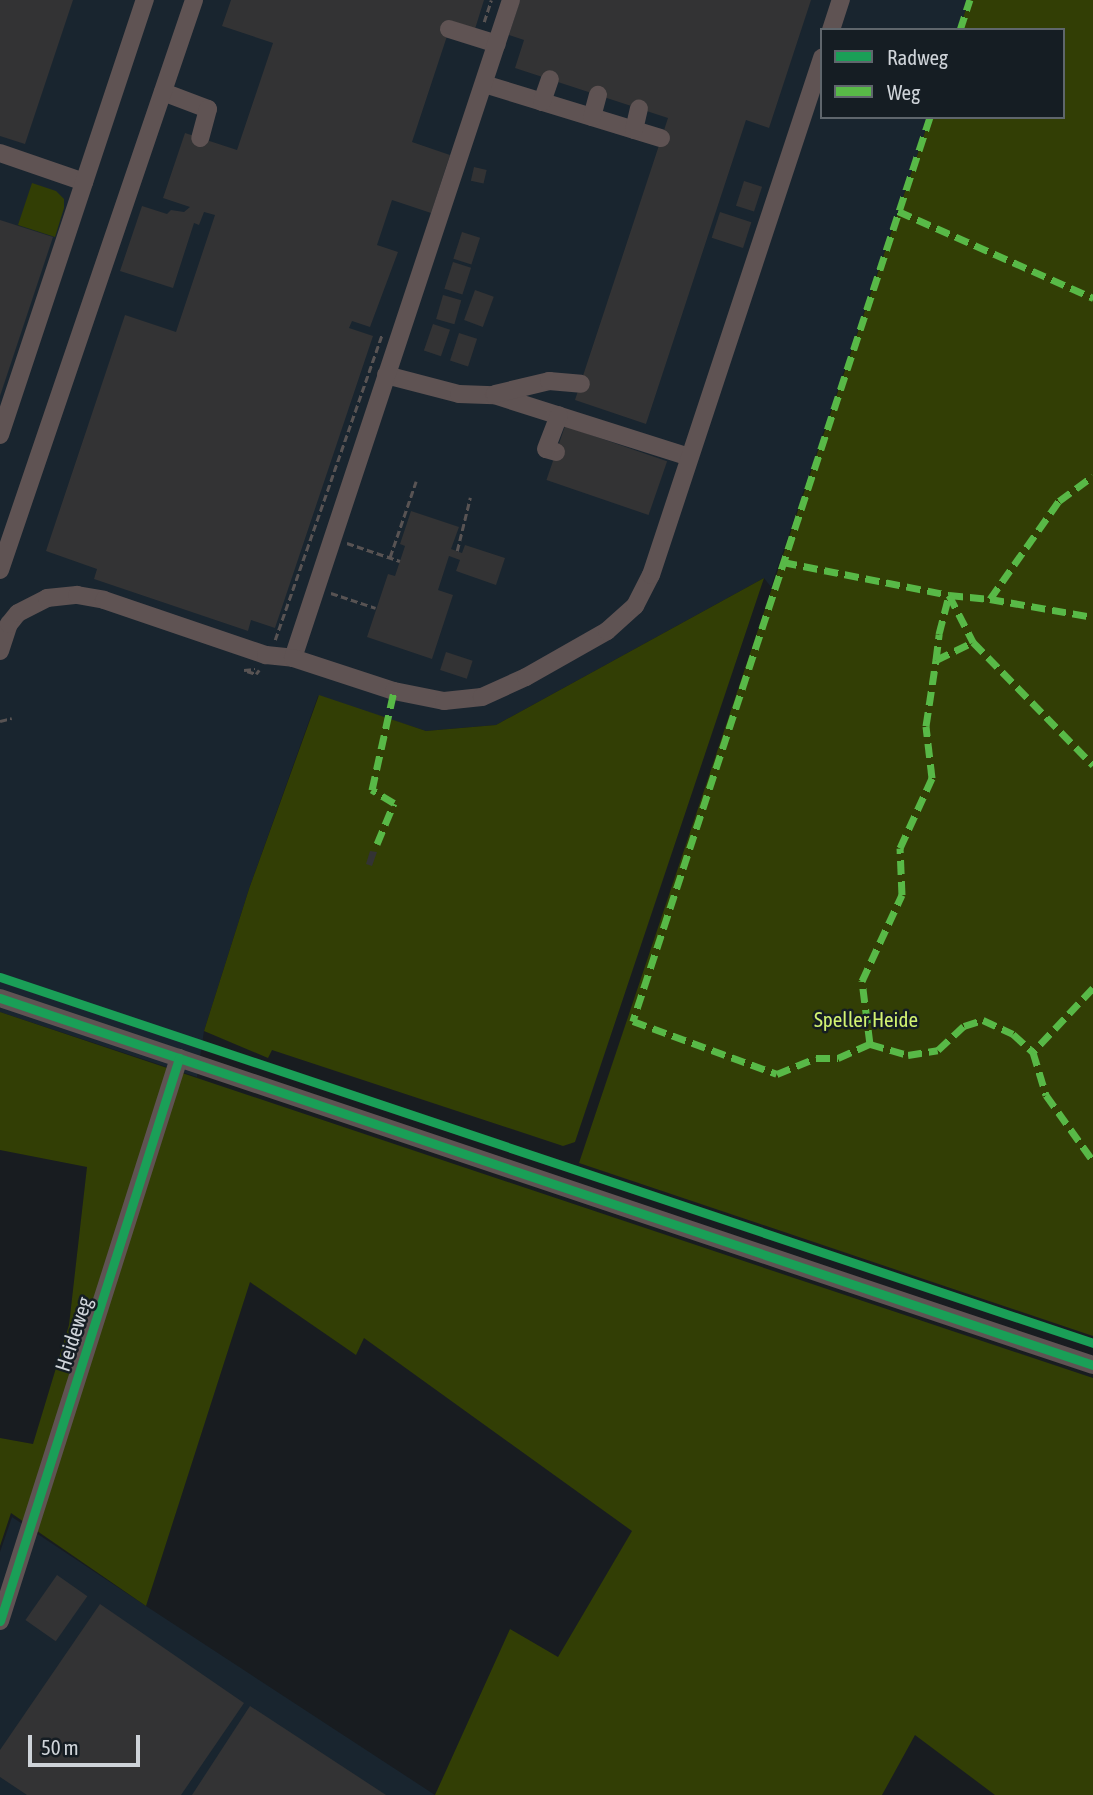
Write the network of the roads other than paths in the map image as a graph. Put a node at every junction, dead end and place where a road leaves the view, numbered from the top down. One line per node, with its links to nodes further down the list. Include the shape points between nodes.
1 (145, 0): 20 (street)
2 (194, 0): 11 (street)
3 (511, 0): 7 (street)
4 (841, 0): 5 (street)
5 (832, 28)
6 (449, 29): 7 (street)
7 (497, 44): 10 (street)
8 (820, 64): 27 (street)
9 (550, 79): 13 (street)
10 (484, 84): 13 (street); 21 (street)
11 (163, 92): 17 (street, via 208,109); 28 (street)
12 (598, 95): 15 (street)
13 (542, 102): 15 (street)
14 (639, 109): 16 (street)
15 (592, 117): 16 (street)
16 (634, 130): 18 (street)
17 (200, 138)
18 (661, 138)
19 (0, 153): 20 (street)
20 (84, 182): 25 (street)
21 (386, 375): 23 (street, via 459,394); 30 (street)
22 (581, 384): 23 (street, via 549,381)
23 (494, 395): 24 (street)
24 (559, 415): 26 (street, via 546,449); 27 (street)
25 (0, 435)
26 (556, 452)
27 (689, 457): 30 (street, via 651,575 635,606 607,631 526,677 482,697 444,701 394,691)
28 (0, 569)
29 (0, 651): 30 (street, via 18,613 47,598 77,595 266,655)
30 (293, 658)
31 (0, 998): 32 (street)
32 (179, 1058): 33 (street); 34 (street, Heideweg)
33 (1093, 1365)
34 (0, 1621)

